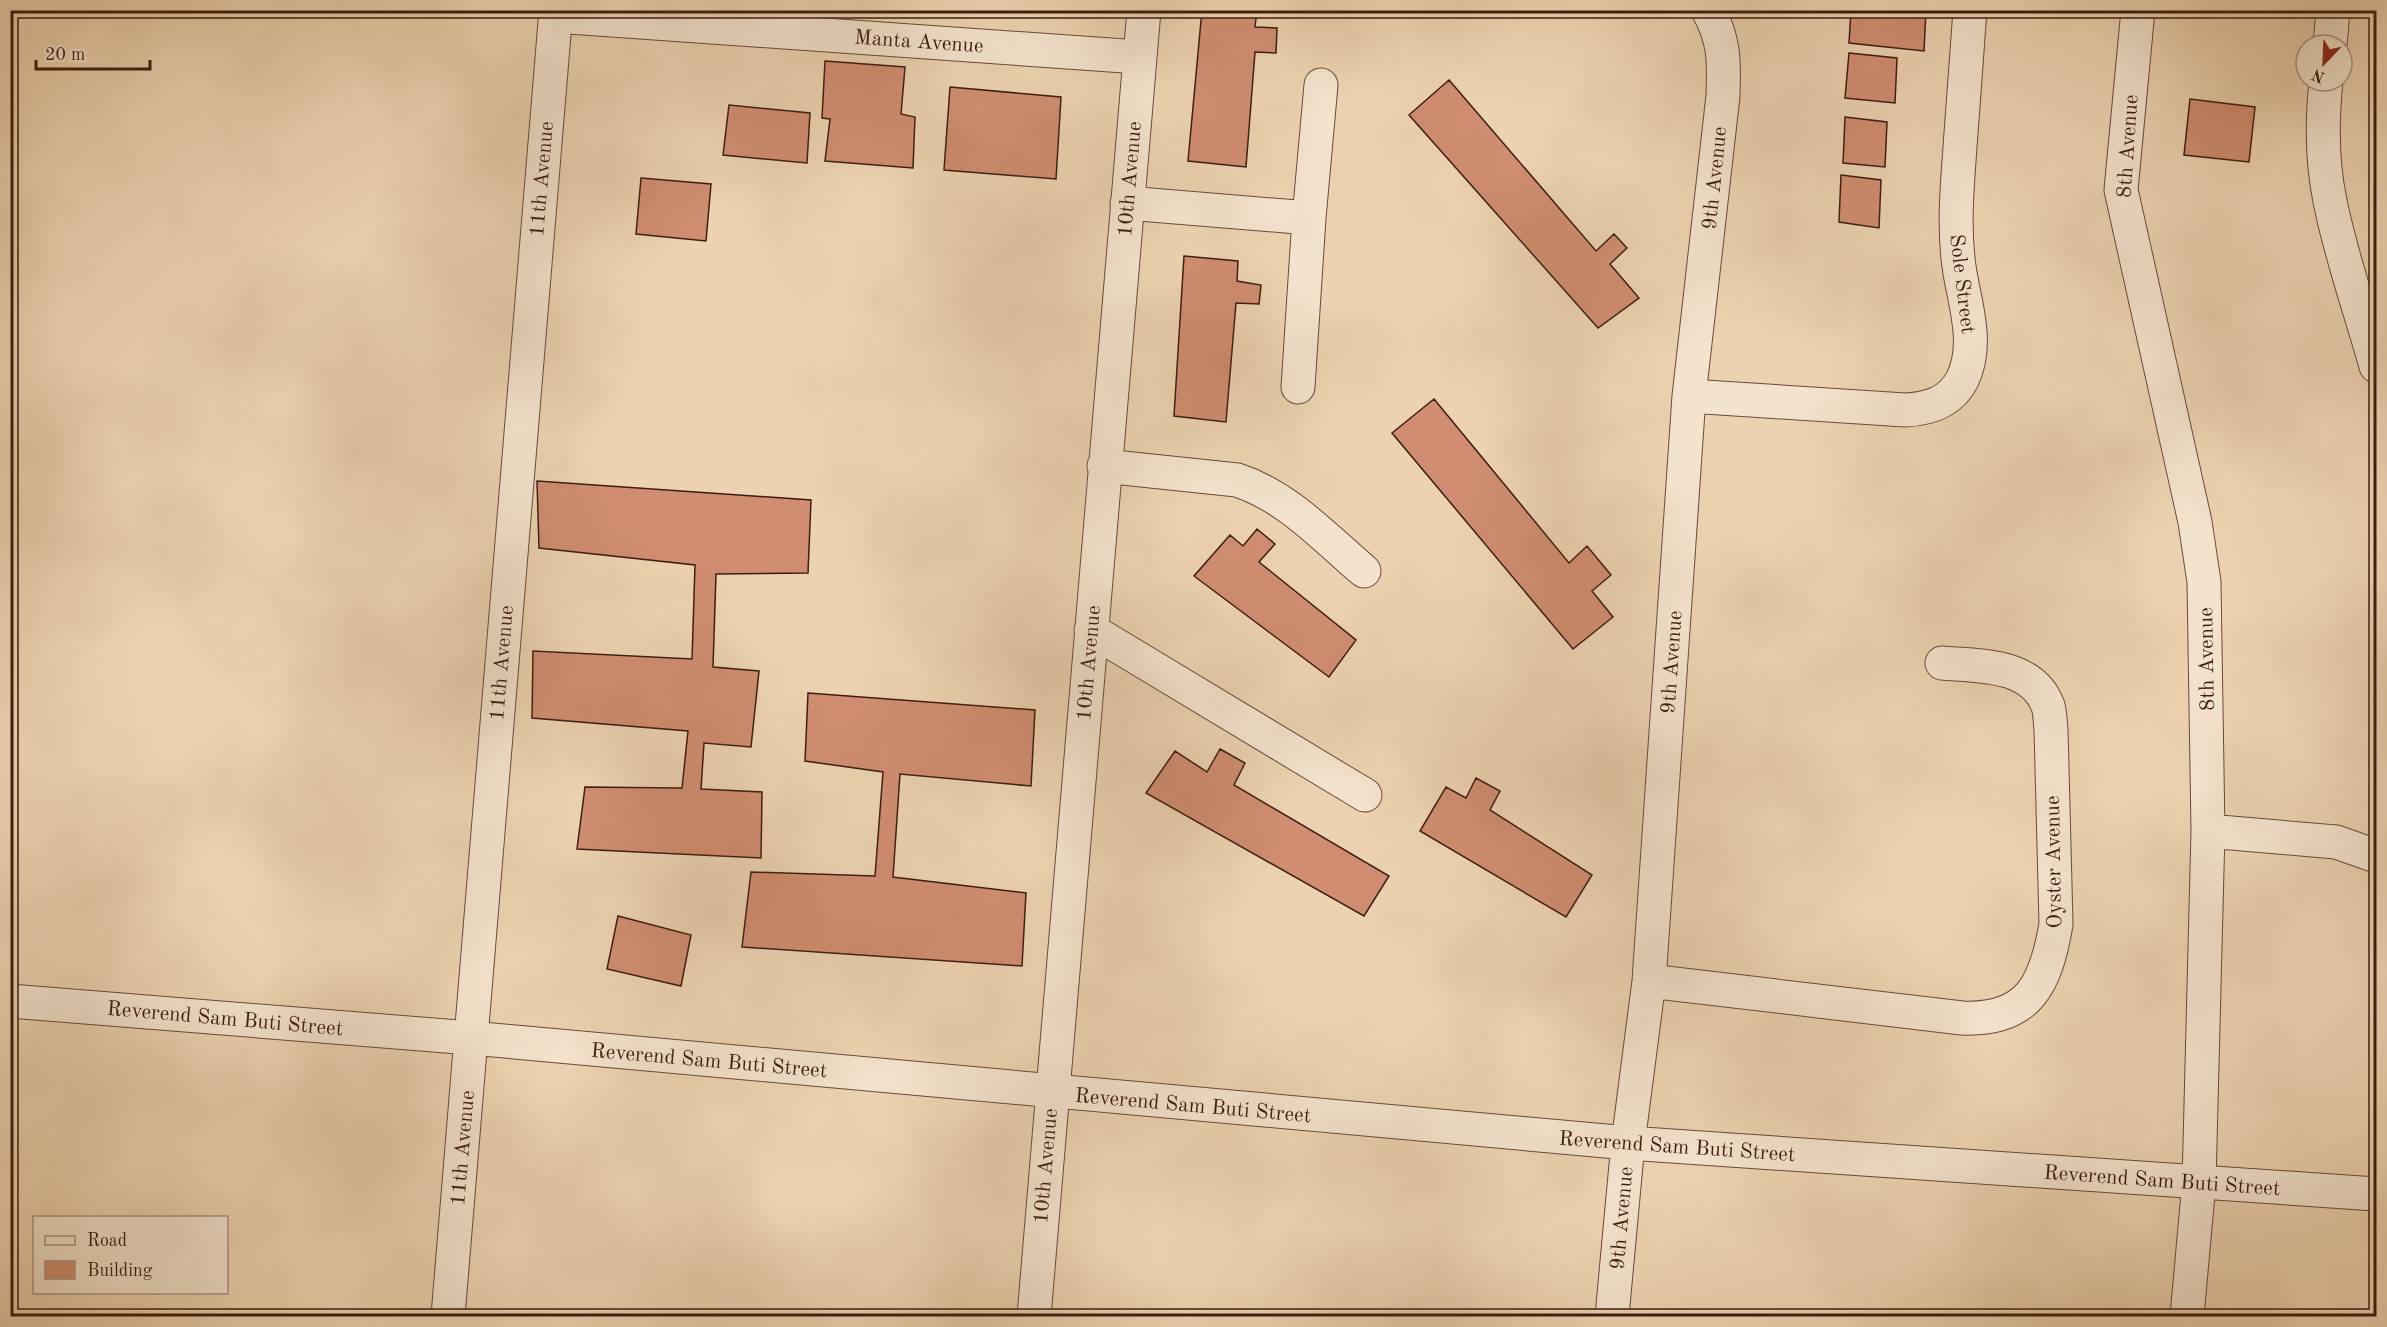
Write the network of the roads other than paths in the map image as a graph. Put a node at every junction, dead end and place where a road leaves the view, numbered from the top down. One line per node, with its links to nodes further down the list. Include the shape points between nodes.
1 (1144, 10): 9 (street, 10th Avenue)
2 (1708, 10): 16 (street, 9th Avenue, via 1719,31 1724,62 1723,96)
3 (1970, 10): 16 (street, Sole Street, via 1955,235 1971,343 1965,372 1952,394 1925,409 1905,410)
4 (2138, 10): 22 (street, 8th Avenue, via 2121,190 2195,522 2204,582)
5 (2333, 10): 8 (street)
6 (555, 13): 7 (street, Manta Avenue); 26 (street, 11th Avenue)
7 (827, 23): 9 (street, Manta Avenue)
8 (2331, 33)
9 (1139, 57): 12 (street, 10th Avenue)
10 (1322, 85): 13 (street)
11 (2325, 93): 14 (street, via 2329,200)
12 (1127, 203): 13 (street); 17 (street, 10th Avenue)
13 (1310, 218): 15 (street)
14 (2376, 366)
15 (1298, 387)
16 (1689, 396): 24 (street, 9th Avenue)
17 (1104, 466): 18 (street, via 1237,480 1257,487 1288,506); 19 (street, 10th Avenue)
18 (1364, 571)
19 (1091, 630): 21 (street); 27 (street, 10th Avenue)
20 (1942, 663): 24 (street, Oyster Avenue, via 2002,668 2021,676 2048,705 2056,924 2051,956 2041,982 2026,1000 1991,1017 1962,1018)
21 (1365, 795)
22 (2208, 831): 23 (street, via 2336,842); 29 (street, 8th Avenue)
23 (2376, 856)
24 (1649, 981): 28 (street, 9th Avenue)
25 (10, 1001): 26 (street, Reverend Sam Buti Street)
26 (471, 1038): 27 (street, Reverend Sam Buti Street); 31 (street, 11th Avenue)
27 (1051, 1092): 28 (street, Reverend Sam Buti Street); 32 (street, 10th Avenue)
28 (1628, 1143): 29 (street, Reverend Sam Buti Street); 33 (street, 9th Avenue)
29 (2199, 1183): 30 (street, Reverend Sam Buti Street); 34 (street, 8th Avenue)
30 (2376, 1194)
31 (448, 1317)
32 (1034, 1317)
33 (1612, 1317)
34 (2187, 1317)

